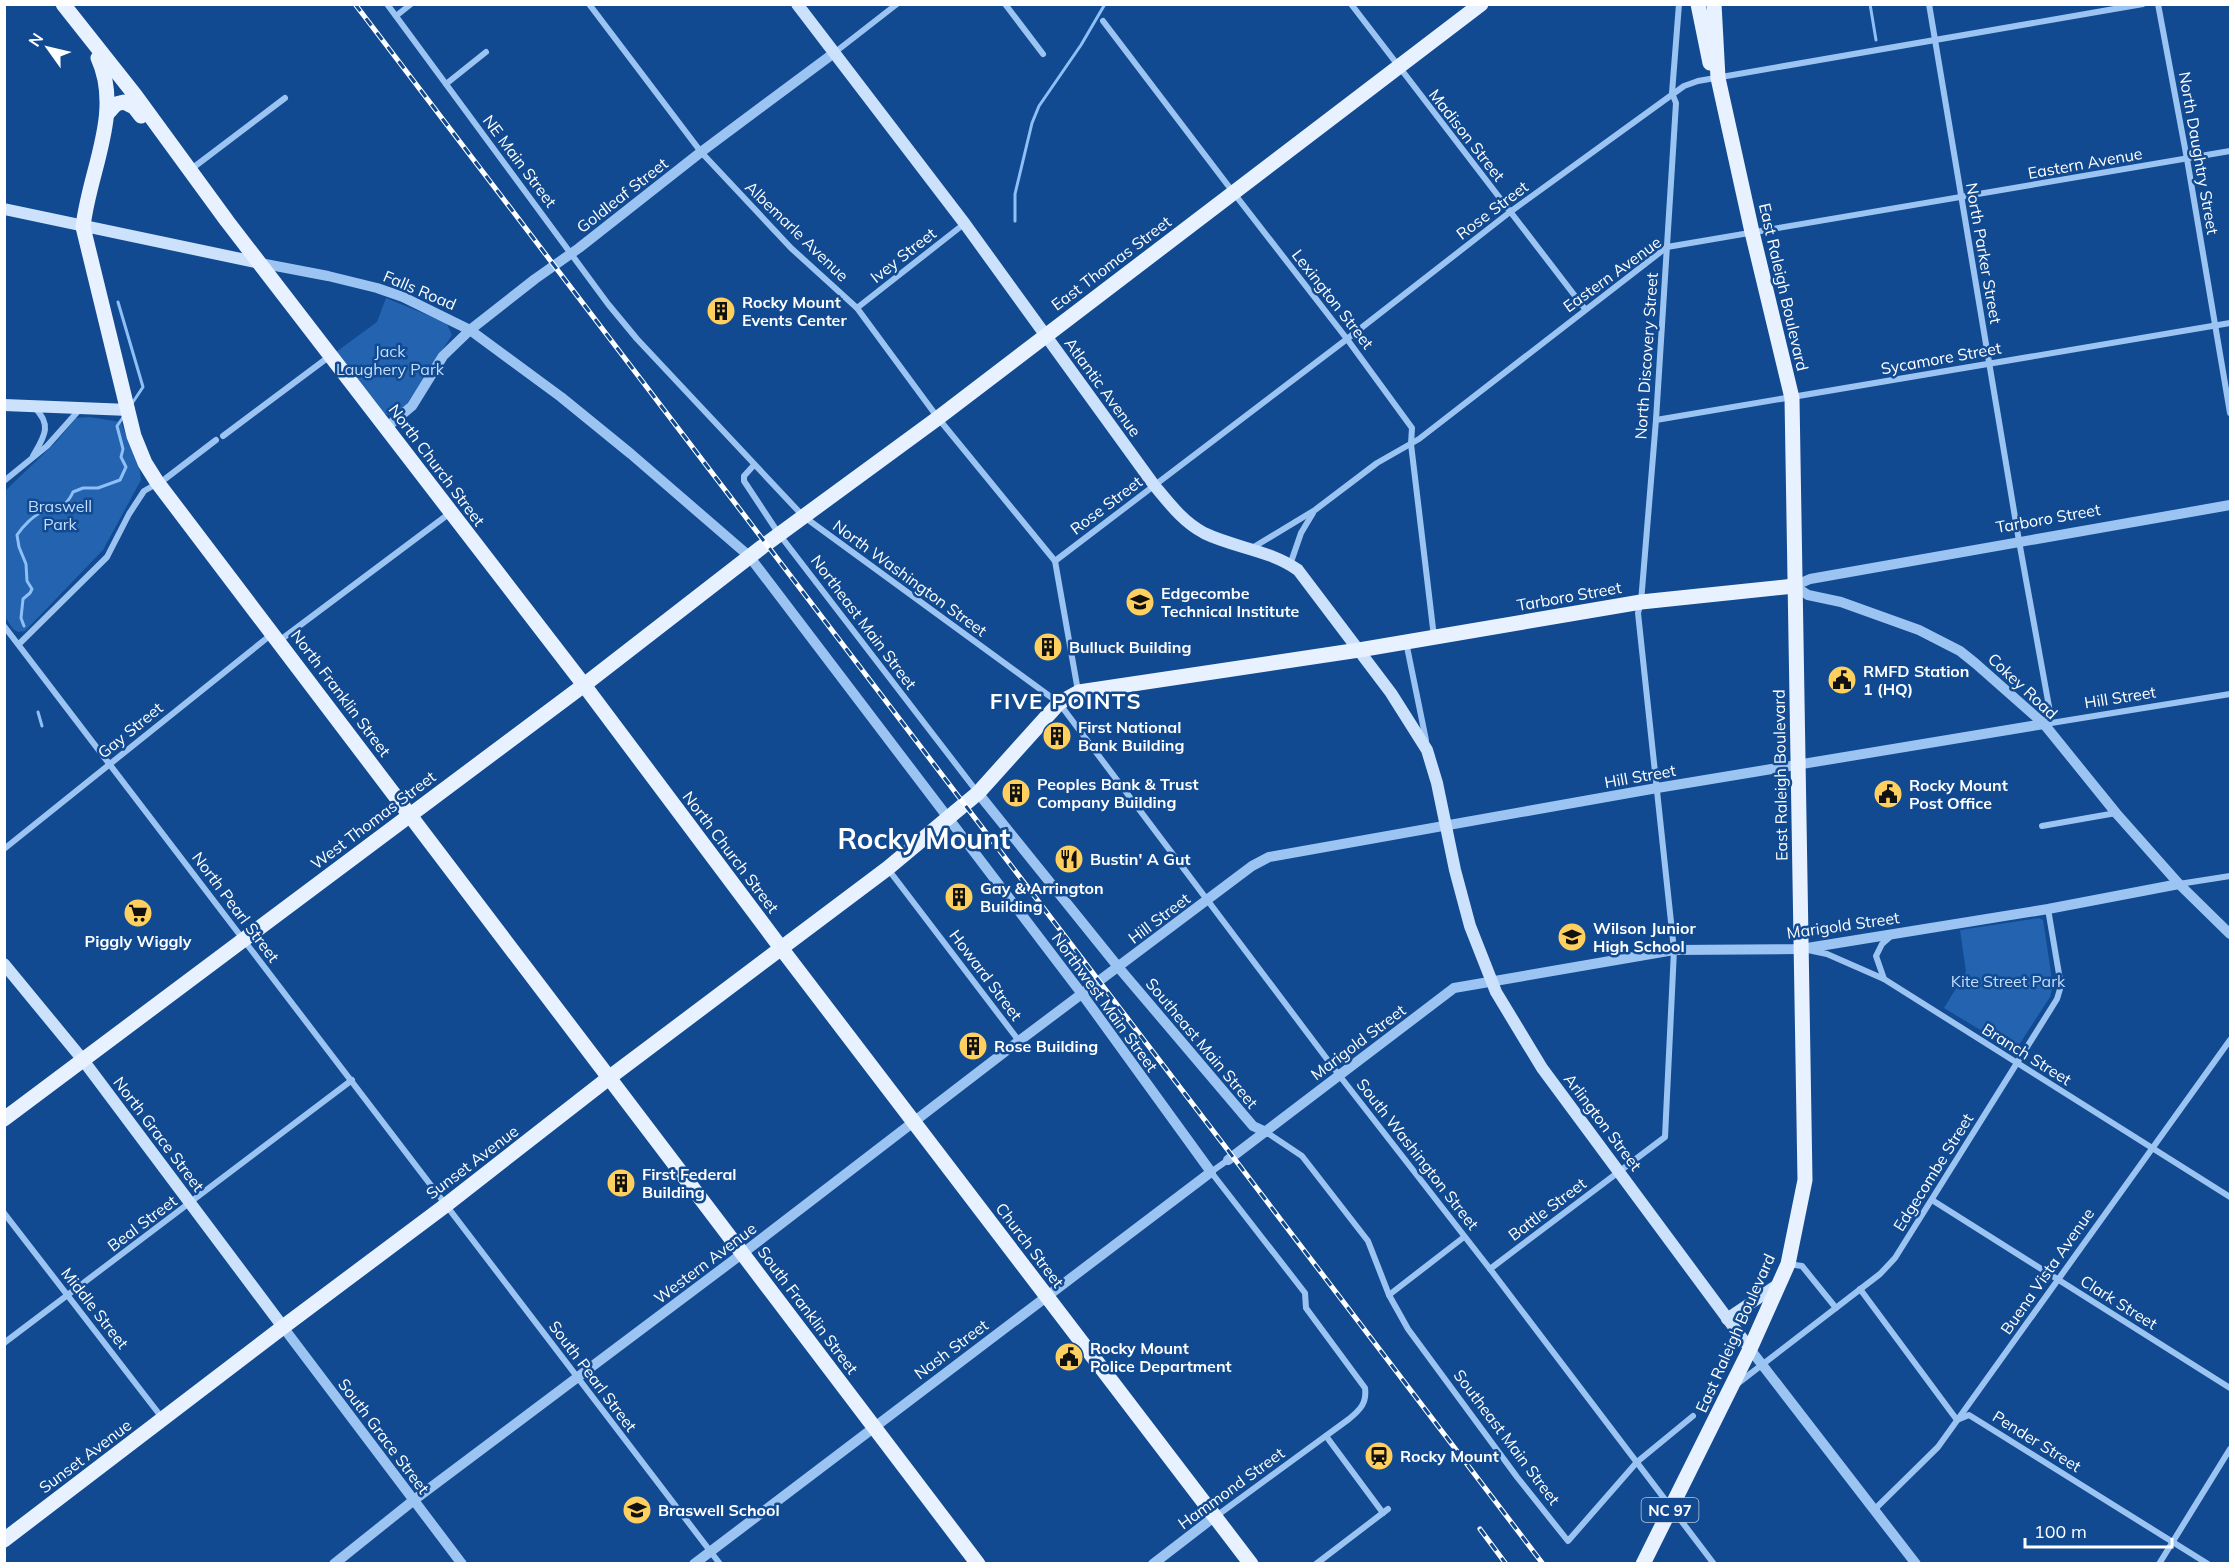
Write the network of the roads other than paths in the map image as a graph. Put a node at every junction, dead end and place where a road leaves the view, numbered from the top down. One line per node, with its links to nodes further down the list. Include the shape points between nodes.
1 (387, 4): 16 (street, NE Main Street)
2 (411, 4): 16 (street)
3 (589, 4): 30 (street, Albemarle Avenue)
4 (797, 4): 21 (main road, Atlantic Avenue)
5 (897, 4): 21 (street, Goldleaf Street)
6 (1005, 4): 22 (street)
7 (1351, 4): 23 (street, Madison Street)
8 (1480, 4): 23 (main road, East Thomas Street)
9 (1679, 4): 26 (street, North Discovery Street)
10 (1698, 4): 24 (main road, East Raleigh Boulevard, via 1709,61)
11 (1714, 4): 24 (main road, East Raleigh Boulevard)
12 (1929, 4): 18 (street, North Parker Street)
13 (2143, 4): 18 (street, Rose Street)
14 (2158, 4): 32 (street, North Daughtry Street)
15 (65, 5): 19 (main road, North Church Street)
16 (396, 16): 25 (street, NE Main Street)
17 (1103, 21): 34 (street, Lexington Street)
18 (1936, 40): 24 (street, Rose Street); 35 (street, North Parker Street)
19 (91, 41): 28 (main road, via 105,72); 31 (main road, North Church Street)
20 (486, 52): 25 (street)
21 (834, 52): 30 (street, Goldleaf Street); 38 (main road, Atlantic Avenue)
22 (1043, 54)
23 (1398, 68): 34 (main road, East Thomas Street); 37 (street, Madison Street)
24 (1718, 78): 26 (street, Rose Street); 40 (main road, East Raleigh Boulevard)
25 (446, 84): 42 (street, NE Main Street)
26 (1672, 93): 37 (street, Rose Street); 41 (street, North Discovery Street, via 1676,103)
27 (285, 98): 33 (street)
28 (107, 114): 31 (main road, via 116,104 129,103 161,143); 39 (main road)
29 (2230, 151): 32 (street, Eastern Avenue)
30 (701, 152): 42 (street, Goldleaf Street); 44 (street, Albemarle Avenue, via 791,248)
31 (180, 157): 33 (main road, North Church Street)
32 (2187, 159): 35 (street, Eastern Avenue); 47 (street, North Daughtry Street)
33 (189, 170): 43 (main road, North Church Street)
34 (1233, 192): 49 (main road, East Thomas Street); 50 (street, Lexington Street)
35 (1961, 198): 40 (street, Eastern Avenue); 52 (street, North Parker Street)
36 (4, 209): 39 (main road, Falls Road)
37 (1510, 212): 45 (street, Madison Street); 50 (street, Rose Street)
38 (965, 224): 44 (street, Ivey Street); 49 (main road, Atlantic Avenue)
39 (83, 227): 43 (main road, Falls Road); 57 (main road, North Franklin Street)
40 (1752, 232): 41 (street, Eastern Avenue); 53 (main road, East Raleigh Boulevard)
41 (1667, 247): 45 (street, Eastern Avenue); 60 (street, North Discovery Street)
42 (572, 253): 48 (street, Goldleaf Street); 66 (street, NE Main Street, via 637,339)
43 (260, 263): 48 (street, Falls Road, via 377,288); 51 (main road, North Church Street)
44 (857, 308): 59 (street, Albemarle Avenue)
45 (1585, 309): 64 (street, Eastern Avenue)
46 (2230, 323): 47 (street, Sycamore Street)
47 (2215, 326): 52 (street, Sycamore Street); 58 (street, North Daughtry Street)
48 (471, 330): 61 (street, Goldleaf Street, via 443,356 412,406); 78 (street, Falls Road, via 631,454)
49 (1045, 336): 59 (main road, East Thomas Street); 69 (main road, Atlantic Avenue)
50 (1347, 339): 64 (street, Lexington Street, via 1412,428); 69 (street, Rose Street)
51 (330, 356): 61 (main road, North Church Street); 62 (street)
52 (1989, 363): 53 (street, Sycamore Street); 75 (street, North Parker Street)
53 (1792, 398): 60 (street, Sycamore Street); 81 (main road, East Raleigh Boulevard)
54 (4, 405): 55 (main road)
55 (33, 407): 56 (main road); 65 (street, via 43,418 46,429)
56 (81, 409): 57 (main road); 65 (street)
57 (129, 410): 68 (main road, North Franklin Street, via 144,463)
58 (2230, 413)
59 (938, 418): 73 (main road, East Thomas Street); 79 (street, Albemarle Avenue)
60 (1656, 420): 82 (street, North Discovery Street)
61 (386, 428): 72 (main road, North Church Street)
62 (223, 436)
63 (216, 440): 68 (street)
64 (1410, 444): 71 (street, Eastern Avenue, via 1377,463); 85 (street, Lexington Street)
65 (31, 458): 67 (street)
66 (754, 465): 73 (street, North Washington Street); 74 (street, Northeast Main Street, via 744,476 744,482)
67 (4, 481)
68 (156, 482): 84 (main road, North Franklin Street); 87 (street, via 144,491 129,514 107,558)
69 (1154, 485): 77 (main road, Atlantic Avenue, via 1181,517 1202,532); 79 (street, Rose Street)
70 (2230, 505): 75 (street, Tarboro Street)
71 (1315, 510): 77 (street, Eastern Avenue); 80 (street, via 1301,533)
72 (450, 513): 84 (street, Gay Street); 89 (main road, North Church Street)
73 (803, 516): 74 (main road, East Thomas Street); 92 (street, North Washington Street)
74 (779, 534): 76 (main road, East Thomas Street); 98 (street, Northeast Main Street)
75 (2019, 541): 81 (street, Tarboro Street, via 1810,579); 93 (street, North Parker Street, via 2050,712)
76 (762, 547): 78 (main road, West Thomas Street)
77 (1251, 549): 80 (main road, Atlantic Avenue)
78 (749, 556): 89 (main road, West Thomas Street); 100 (street, Northwest Main Street)
79 (1055, 561): 90 (street)
80 (1290, 565): 88 (main road, Atlantic Avenue, via 1298,570)
81 (1794, 586): 82 (main road, Tarboro Street); 93 (street, Cokey Road, via 1808,596 1841,602 1919,630 1960,651); 96 (main road, East Raleigh Boulevard)
82 (1641, 602): 85 (main road, Tarboro Street); 97 (street, North Discovery Street, via 1638,613)
83 (4, 626): 87 (street, North Pearl Street)
84 (276, 637): 95 (street, Gay Street); 101 (main road, North Franklin Street)
85 (1434, 637): 86 (main road, Tarboro Street)
86 (1406, 642): 88 (main road, Tarboro Street); 94 (street)
87 (19, 644): 95 (street, North Pearl Street)
88 (1359, 650): 90 (main road, Tarboro Street); 94 (main road, Arlington Street)
89 (584, 685): 101 (main road, West Thomas Street); 113 (main road, North Church Street)
90 (1078, 692): 92 (main road, Tarboro Street)
91 (2230, 694): 93 (street, Hill Street)
92 (1059, 703): 98 (main road, Tarboro Street); 108 (street, South Washington Street)
93 (2044, 724): 96 (street, Hill Street); 99 (street, Cokey Road)
94 (1427, 750): 102 (main road, Arlington Street)
95 (110, 762): 104 (street, Gay Street); 112 (street, North Pearl Street)
96 (1798, 764): 97 (street, Hill Street); 114 (main road, East Raleigh Boulevard)
97 (1657, 788): 102 (street, Hill Street); 115 (street, North Discovery Street)
98 (978, 793): 100 (main road, Tarboro Street); 117 (street, Southeast Main Street)
99 (2116, 813): 103 (street); 107 (street, Cokey Road)
100 (954, 814): 105 (main road, Sunset Avenue); 121 (street, Northwest Main Street)
101 (410, 815): 112 (main road, West Thomas Street); 127 (main road, North Franklin Street)
102 (1446, 826): 108 (street, Hill Street, via 1269,857); 119 (main road, Arlington Street, via 1470,926)
103 (2042, 826)
104 (4, 849)
105 (888, 868): 113 (main road, Sunset Avenue); 123 (street, Howard Street)
106 (2230, 876): 107 (street, Marigold Street)
107 (2179, 884): 109 (street, Marigold Street); 111 (street, Cokey Road)
108 (1208, 900): 117 (street, Hill Street); 126 (street, South Washington Street)
109 (2048, 909): 110 (street, Marigold Street); 125 (street, Edgecombe Street, via 2060,989)
110 (1895, 933): 114 (street, Marigold Street); 118 (street, via 1882,944 1876,956)
111 (2230, 934)
112 (244, 940): 124 (main road, West Thomas Street); 128 (street, North Pearl Street)
113 (781, 948): 127 (main road, Sunset Avenue); 130 (main road, Church Street)
114 (1801, 949): 115 (street, Marigold Street); 118 (street, Branch Street, via 1827,954); 143 (main road, East Raleigh Boulevard, via 1805,1180)
115 (1674, 950): 119 (street, Marigold Street); 134 (street, Battle Street, via 1665,1137)
116 (4, 964): 124 (main road, North Grace Street)
117 (1119, 968): 120 (street, Hill Street); 131 (street, Southeast Main Street, via 1253,1126)
118 (1884, 979): 125 (street, Branch Street)
119 (1490, 981): 126 (street, Marigold Street, via 1454,988); 134 (main road, Arlington Street, via 1542,1068)
120 (1095, 985): 121 (street, Western Avenue)
121 (1082, 994): 123 (street, Western Avenue); 135 (street, Northwest Main Street)
122 (2230, 1040): 132 (street, Buena Vista Avenue)
123 (1019, 1041): 130 (street, Western Avenue)
124 (83, 1060): 129 (main road, West Thomas Street); 138 (main road, North Grace Street)
125 (2016, 1064): 132 (street, Branch Street); 137 (street, Edgecombe Street)
126 (1339, 1075): 131 (street, Marigold Street); 141 (street, South Washington Street)
127 (610, 1077): 139 (main road, Sunset Avenue); 142 (main road, South Franklin Street)
128 (352, 1080): 138 (street, Beal Street); 139 (street, North Pearl Street)
129 (4, 1119)
130 (914, 1121): 142 (street, Western Avenue); 150 (main road, Church Street)
131 (1266, 1132): 133 (street, Marigold Street); 149 (street, Southeast Main Street, via 1302,1156 1368,1241)
132 (2151, 1148): 136 (street, Branch Street); 145 (street, Buena Vista Avenue)
133 (1228, 1160): 135 (street, Nash Street)
134 (1620, 1171): 144 (street, Battle Street); 152 (main road, Arlington Street)
135 (1211, 1172): 150 (street, Nash Street); 164 (street, Northwest Main Street, via 1305,1293 1306,1308 1365,1388 1363,1407)
136 (2230, 1197)
137 (1932, 1200): 145 (street, Clark Street); 147 (street, Edgecombe Street, via 1895,1258)
138 (189, 1203): 148 (street, Beal Street); 153 (main road, North Grace Street)
139 (446, 1205): 153 (main road, Sunset Avenue); 157 (street, South Pearl Street)
140 (4, 1213): 148 (street, Middle Street)
141 (1464, 1237): 144 (street, South Washington Street); 149 (street)
142 (743, 1253): 157 (street, Western Avenue); 163 (main road, South Franklin Street)
143 (1788, 1264): 146 (main road, East Raleigh Boulevard); 151 (street, via 1802,1266)
144 (1490, 1269): 166 (street, South Washington Street)
145 (2058, 1279): 158 (street, Clark Street); 162 (street, Buena Vista Avenue)
146 (1779, 1284): 152 (main road); 155 (main road, East Raleigh Boulevard)
147 (1860, 1290): 151 (street, Edgecombe Street); 162 (street)
148 (68, 1295): 154 (street, Beal Street); 161 (street, Middle Street)
149 (1389, 1295): 166 (street, Southeast Main Street, via 1415,1338 1568,1541)
150 (1046, 1296): 163 (street, Nash Street); 169 (main road, Church Street)
151 (1836, 1308): 156 (street, Edgecombe Street)
152 (1727, 1319): 155 (main road, Arlington Street)
153 (283, 1327): 161 (main road, Sunset Avenue); 167 (street, South Grace Street)
154 (4, 1343)
155 (1750, 1349): 156 (street, Arlington Street); 159 (main road, East Raleigh Boulevard / NC 97)
156 (1762, 1365): 159 (street, Edgecombe Street); 168 (street, Arlington Street)
157 (577, 1378): 167 (street, Western Avenue); 172 (street, South Pearl Street)
158 (2230, 1388)
159 (1731, 1389): 182 (main road, East Raleigh Boulevard / NC 97)
160 (1694, 1416): 166 (street)
161 (164, 1419): 170 (main road, Sunset Avenue)
162 (1958, 1420): 168 (street, Buena Vista Avenue, via 1923,1463); 171 (street, Pender Street, via 1969,1415)
163 (874, 1426): 172 (street, Nash Street); 178 (main road, South Franklin Street)
164 (1326, 1436): 169 (street, Hammond Street); 181 (street, via 1386,1511)
165 (2230, 1449): 171 (street)
166 (1637, 1462): 183 (street, South Washington Street)
167 (414, 1500): 174 (street, Western Avenue); 175 (street, South Grace Street)
168 (1875, 1509): 173 (street, Arlington Street)
169 (1214, 1517): 179 (street, Hammond Street); 180 (main road, Church Street)
170 (4, 1540)
171 (2173, 1541): 184 (street); 185 (street, Pender Street)
172 (710, 1551): 176 (street, Nash Street); 177 (street, South Pearl Street)
173 (1912, 1562)
174 (334, 1563)
175 (462, 1563)
176 (694, 1563)
177 (720, 1563)
178 (978, 1563)
179 (1153, 1563)
180 (1251, 1563)
181 (1316, 1563)
182 (1642, 1563)
183 (1714, 1563)
184 (2159, 1563)
185 (2208, 1563)

